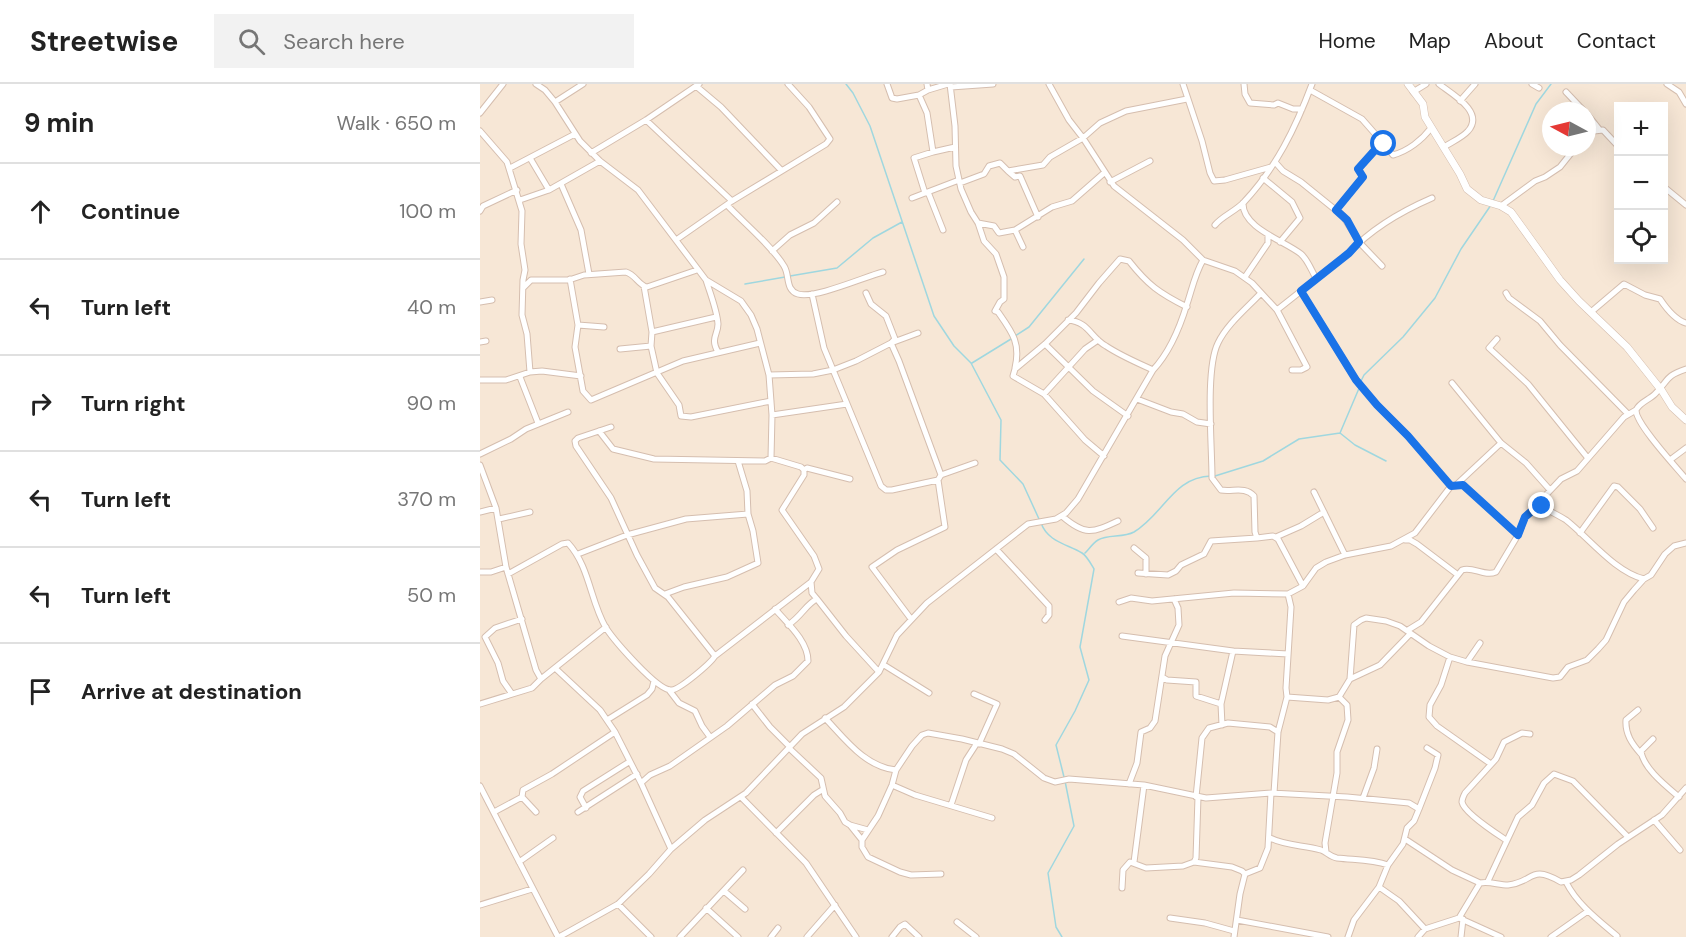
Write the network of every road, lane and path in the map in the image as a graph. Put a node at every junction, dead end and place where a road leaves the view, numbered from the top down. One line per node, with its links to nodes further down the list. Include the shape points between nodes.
1 (504, 84): 30 (street)
2 (536, 84): 26 (street)
3 (583, 84): 26 (street)
4 (788, 84): 51 (street, via 830,139)
5 (887, 84): 23 (street, via 891,98)
6 (993, 84): 17 (street)
7 (1050, 84): 38 (street)
8 (1183, 84): 24 (street)
9 (1244, 84): 29 (street, via 1251,104)
10 (1408, 84): 21 (street)
11 (1426, 84): 21 (street)
12 (1440, 84): 25 (street)
13 (1474, 84): 25 (street)
14 (1532, 84): 20 (street)
15 (1667, 84): 28 (street, via 1679,92)
16 (697, 85): 31 (street); 51 (street)
17 (950, 85): 18 (street); 41 (street)
18 (928, 87): 23 (street)
19 (1311, 87): 29 (street); 40 (street, via 1362,119)
20 (1539, 88)
21 (1413, 92): 33 (street, via 1423,104)
22 (1566, 92): 27 (street)
23 (919, 96): 43 (street, via 927,113)
24 (1187, 99): 38 (street, via 1126,111 1100,123); 49 (street, via 1214,181)
25 (1460, 101): 42 (street, via 1473,113 1472,124)
26 (555, 102): 37 (street)
27 (1576, 102)
28 (1686, 105)
29 (1302, 109): 49 (street)
30 (480, 113)
31 (646, 120): 44 (street); 65 (street)
32 (1596, 125): 34 (street)
33 (1431, 128): 40 (street, via 1423,139 1398,154 1393,155); 42 (street)
34 (1599, 129): 36 (street); 39 (street)
35 (480, 131): 50 (street)
36 (1596, 131)
37 (575, 134): 44 (street); 46 (street)
38 (1083, 138): 52 (street, via 1038,167); 53 (street)
39 (1614, 141)
40 (1384, 144): 71 (street, via 1358,169 1363,177)
41 (955, 147): 43 (street); 55 (street)
42 (1444, 147): 69 (street, via 1467,189)
43 (933, 152): 61 (street, via 914,158)
44 (591, 153): 47 (street)
45 (1569, 156): 69 (street, via 1545,177)
46 (530, 158): 50 (street); 59 (street)
47 (600, 161): 57 (street); 79 (street, via 638,190)
48 (1150, 161): 56 (street)
49 (1273, 165): 54 (street); 71 (street)
50 (510, 168): 58 (street)
51 (781, 170): 65 (street)
52 (1008, 171): 55 (street, via 1000,163 989,165 984,174); 73 (street, via 1020,176)
53 (1104, 173): 56 (street); 73 (street, via 1072,201)
54 (1263, 178): 67 (street); 80 (street, via 1292,202 1300,218)
55 (959, 181): 61 (street); 74 (street)
56 (1110, 182): 84 (street)
57 (561, 184): 59 (street); 89 (street, via 581,230)
58 (517, 190): 64 (street); 72 (street)
59 (549, 190): 64 (street)
60 (1668, 190): 70 (street)
61 (927, 192): 62 (street); 76 (street)
62 (912, 198)
63 (1432, 198): 81 (street, via 1394,217)
64 (520, 200): 88 (street)
65 (732, 201): 68 (street)
66 (837, 202): 83 (street)
67 (1244, 203): 75 (street); 78 (street, via 1245,214)
68 (727, 205): 79 (street); 83 (street)
69 (1495, 205): 106 (street, via 1511,213 1555,273)
70 (1686, 205)
71 (1336, 210): 81 (street, via 1347,220)
72 (480, 211)
73 (1038, 217): 77 (street)
74 (978, 223): 77 (street, via 994,226 999,233); 125 (street, via 984,241 996,254 1004,278 1004,299 995,311 1016,340)
75 (1215, 225)
76 (943, 230)
77 (1015, 230): 82 (street)
78 (1268, 235): 80 (street); 90 (street, via 1268,243)
79 (676, 240): 86 (street)
80 (1280, 242): 91 (street, via 1300,254)
81 (1359, 242): 85 (street); 91 (street)
82 (1023, 247)
83 (772, 251): 101 (street, via 786,268 789,288 795,293)
84 (1203, 260): 90 (street); 104 (street)
85 (1382, 266)
86 (697, 270): 94 (street); 95 (street)
87 (883, 272): 101 (street)
88 (525, 274): 93 (street); 96 (street)
89 (589, 274): 92 (street); 95 (street, via 632,273)
90 (1245, 278): 99 (street)
91 (1316, 278): 97 (street)
92 (570, 279): 93 (street); 112 (street)
93 (531, 280): 96 (street)
94 (706, 280): 108 (street); 118 (street, via 741,301 754,322)
95 (644, 286): 114 (street)
96 (523, 288): 130 (street, via 522,315)
97 (1301, 291): 105 (street); 166 (street, via 1356,380)
98 (866, 293): 119 (street, via 890,324 895,339)
99 (1261, 293): 105 (street); 149 (street, via 1216,346 1211,384)
100 (1506, 293): 144 (street, via 1539,321)
101 (812, 294): 127 (street)
102 (492, 300): 103 (street)
103 (480, 302)
104 (1186, 307): 107 (street, via 1160,294 1129,261 1120,259); 128 (street, via 1164,358)
105 (1277, 310): 129 (street, via 1307,367)
106 (1591, 312): 111 (street, via 1624,284 1660,299 1679,321); 137 (street, via 1627,347)
107 (1076, 313): 109 (street); 110 (street)
108 (716, 316): 114 (street); 123 (street)
109 (1068, 320): 110 (street); 120 (street)
110 (1078, 321): 117 (street)
111 (1686, 323)
112 (578, 325): 113 (street); 134 (street, via 575,348)
113 (604, 327)
114 (652, 332): 121 (street)
115 (918, 333): 119 (street)
116 (1497, 339): 157 (street, via 1489,348 1528,384)
117 (1098, 340): 124 (street); 128 (street)
118 (760, 343): 123 (street); 132 (street)
119 (891, 343): 127 (street); 163 (street)
120 (1045, 344): 124 (street); 125 (street)
121 (651, 346): 122 (street); 131 (street)
122 (620, 349)
123 (718, 352): 131 (street)
124 (1068, 368): 138 (street); 146 (street)
125 (1015, 369): 138 (street, via 1013,376)
126 (1686, 369): 137 (street, via 1675,372)
127 (833, 370): 132 (street); 141 (street)
128 (1153, 370): 139 (street)
129 (1292, 370)
130 (530, 372): 133 (street); 134 (street)
131 (657, 373): 134 (street, via 591,400 583,392); 140 (street, via 679,405 681,416)
132 (769, 375): 140 (street)
133 (520, 376): 135 (street); 148 (street)
134 (581, 376)
135 (480, 380)
136 (1452, 383): 152 (street)
137 (1659, 388): 142 (street); 147 (street)
138 (1044, 394): 155 (street)
139 (1137, 399): 146 (street); 149 (street, via 1197,422)
140 (771, 400): 145 (street)
141 (847, 404): 145 (street); 163 (street, via 881,486 892,490)
142 (1636, 410): 144 (street); 158 (street, via 1643,428)
143 (568, 412): 148 (street)
144 (1628, 414): 157 (street)
145 (772, 415): 156 (street)
146 (1128, 416): 155 (street)
147 (1686, 420)
148 (538, 423): 154 (street)
149 (1212, 423): 183 (street, via 1212,476 1221,490 1249,491 1254,496)
150 (611, 427): 151 (street)
151 (599, 430): 159 (street, via 613,448 654,459); 180 (street, via 578,438 576,446 611,498)
152 (1501, 443): 166 (street); 167 (street, via 1526,462)
153 (1686, 448): 158 (street)
154 (480, 454)
155 (1104, 456): 175 (street, via 1078,499)
156 (771, 458): 159 (street); 162 (street)
157 (1587, 458): 167 (street, via 1577,471)
158 (1671, 460): 165 (street)
159 (738, 461): 174 (street, via 747,491)
160 (975, 463): 163 (street)
161 (480, 465): 170 (street)
162 (804, 470): 164 (street); 197 (street, via 782,510 818,564)
163 (939, 478): 206 (street, via 945,526 872,567)
164 (850, 479)
165 (1686, 479)
166 (1453, 486): 181 (street, via 1463,485); 184 (street, via 1415,533)
167 (1550, 490): 169 (street)
168 (1314, 492): 173 (street)
169 (1541, 503): 179 (street); 181 (street, via 1525,517)
170 (496, 507): 171 (street); 176 (street)
171 (480, 512)
172 (530, 512): 176 (street)
173 (1324, 512): 182 (street); 189 (street)
174 (748, 514): 180 (street, via 686,519); 199 (street, via 758,563 727,577)
175 (1062, 516): 177 (street, via 1075,527 1095,532); 187 (street, via 1035,522)
176 (499, 519): 190 (street)
177 (1118, 521)
178 (1653, 528): 179 (street, via 1640,509 1614,486)
179 (1580, 533): 196 (street, via 1615,563)
180 (627, 535): 188 (street); 199 (street, via 655,588)
181 (1518, 535): 195 (street, via 1496,572 1467,568)
182 (1276, 537): 183 (street); 198 (street)
183 (1257, 538): 194 (street, via 1211,541 1204,554 1176,571 1168,575)
184 (1403, 540): 189 (street); 195 (street, via 1414,542)
185 (1686, 543): 196 (street, via 1674,546)
186 (1134, 548): 194 (street, via 1146,558)
187 (996, 549): 206 (street); 207 (street, via 1048,606)
188 (578, 554): 193 (street, via 568,543 562,544); 209 (street)
189 (1345, 555): 198 (street, via 1316,568)
190 (506, 567): 191 (street); 193 (street)
191 (480, 572)
192 (1138, 573): 194 (street)
193 (508, 574): 205 (street)
194 (1146, 574)
195 (1458, 575): 210 (street)
196 (1644, 579): 218 (street, via 1624,602 1606,640 1587,660 1568,666 1560,677)
197 (811, 582): 202 (street); 204 (street)
198 (1303, 586): 200 (street)
199 (665, 594): 216 (street)
200 (1288, 594): 201 (street); 215 (street)
201 (1174, 598): 203 (street, via 1131,598); 213 (street, via 1179,625)
202 (817, 599): 208 (street); 221 (street)
203 (1119, 602)
204 (775, 609): 208 (street); 216 (street)
205 (522, 619): 223 (street); 228 (street, via 495,628 485,637)
206 (911, 620): 219 (street, via 897,636)
207 (1045, 620)
208 (788, 624): 233 (street, via 808,654 807,660 793,676)
209 (606, 627): 220 (street); 225 (street)
210 (1409, 632): 217 (street); 224 (street, via 1380,665); 224 (street, via 1386,621 1366,618 1357,622 1352,636)
211 (1122, 636): 213 (street)
212 (1480, 643): 218 (street)
213 (1172, 644): 214 (street); 222 (street)
214 (1233, 651): 215 (street); 234 (street)
215 (1288, 654): 230 (street)
216 (715, 656): 226 (street, via 679,688)
217 (1450, 657): 218 (street); 250 (street, via 1430,705 1429,717)
218 (1467, 662)
219 (884, 665): 221 (street); 227 (street)
220 (555, 668): 223 (street); 237 (street)
221 (879, 672): 236 (street, via 844,707)
222 (1161, 677): 234 (street, via 1196,682 1196,696); 254 (street, via 1155,721 1141,732 1137,763)
223 (541, 679): 228 (street, via 532,688)
224 (1350, 679): 231 (street)
225 (654, 681): 226 (street); 237 (street, via 647,695)
226 (669, 690): 242 (street, via 679,703 695,711)
227 (929, 693)
228 (512, 694): 232 (street)
229 (974, 694): 244 (street, via 997,704)
230 (1287, 697): 231 (street); 240 (street)
231 (1338, 697): 261 (street, via 1347,705 1348,720 1337,752)
232 (480, 704)
233 (752, 704): 242 (street); 245 (street)
234 (1221, 704): 238 (street)
235 (1638, 710): 248 (street, via 1626,720 1626,731)
236 (825, 718): 245 (street); 251 (street, via 856,751 874,763)
237 (607, 720): 239 (street)
238 (1222, 725): 240 (street, via 1270,727); 264 (street, via 1209,728 1202,738)
239 (615, 732): 249 (street); 262 (street, via 523,790)
240 (1278, 732): 259 (street)
241 (1530, 734): 250 (street, via 1522,733 1504,742)
242 (710, 737): 253 (street)
243 (1653, 739): 248 (street)
244 (978, 743): 251 (street, via 928,733 912,746); 254 (street, via 1014,754 1055,782); 266 (street, via 966,760)
245 (789, 747): 258 (street, via 821,778); 263 (street)
246 (1428, 748): 268 (street, via 1438,755)
247 (1377, 749): 265 (street)
248 (1641, 754): 260 (street, via 1667,788)
249 (629, 762): 252 (street); 267 (street, via 583,791 580,797)
250 (1491, 764): 282 (street, via 1465,793 1462,803)
251 (896, 770): 255 (street)
252 (637, 774): 253 (street); 267 (street)
253 (641, 783): 283 (street)
254 (1129, 784): 256 (street)
255 (892, 785): 266 (street); 275 (street)
256 (1144, 785): 264 (street); 287 (street)
257 (480, 786): 269 (street)
258 (822, 790): 274 (street); 276 (street)
259 (1272, 793): 261 (street); 264 (street); 279 (street)
260 (1683, 794): 273 (street)
261 (1333, 796): 265 (street); 285 (street)
262 (522, 797): 269 (street); 270 (street)
263 (741, 797): 276 (street); 283 (street, via 705,820)
264 (1197, 797): 288 (street)
265 (1363, 798): 268 (street, via 1409,803)
266 (951, 805): 272 (street)
267 (586, 808): 271 (street)
268 (1419, 809): 280 (street)
269 (494, 812): 286 (street)
270 (536, 812)
271 (578, 812)
272 (992, 818)
273 (1654, 820): 277 (street); 284 (street)
274 (850, 825): 275 (street); 281 (street)
275 (868, 830): 281 (street)
276 (776, 832): 301 (street, via 807,863)
277 (1628, 837): 282 (street, via 1573,781 1554,774 1532,805 1518,817); 294 (street)
278 (553, 838): 286 (street)
279 (1270, 838): 285 (street); 292 (street, via 1260,868)
280 (1405, 839): 289 (street); 295 (street)
281 (862, 840): 291 (street, via 868,857 900,872)
282 (1506, 840): 293 (street)
283 (671, 849): 300 (street)
284 (1680, 850)
285 (1326, 852): 289 (street, via 1332,858)
286 (519, 862): 298 (street)
287 (1134, 862): 288 (street, via 1146,868); 297 (street, via 1123,870)
288 (1194, 862): 292 (street, via 1232,867)
289 (1388, 865): 296 (street)
290 (743, 870): 299 (street)
291 (941, 874)
292 (1245, 874): 308 (street)
293 (1488, 881): 294 (street, via 1509,885 1538,873); 295 (street)
294 (1566, 882): 305 (street)
295 (1480, 883): 307 (street)
296 (1379, 887): 312 (street, via 1399,901); 327 (street, via 1354,920)
297 (1122, 888)
298 (532, 889): 302 (street); 315 (street)
299 (724, 891): 303 (street); 304 (street)
300 (618, 904): 315 (street); 316 (street)
301 (835, 904): 320 (street); 321 (street)
302 (480, 905)
303 (706, 908): 317 (street); 318 (street)
304 (745, 909)
305 (1588, 911): 314 (street); 331 (street)
306 (1170, 918): 313 (street, via 1205,923)
307 (1461, 919): 312 (street); 329 (street); 330 (street)
308 (1237, 920): 311 (street); 313 (street)
309 (957, 922): 324 (street)
310 (778, 927): 319 (street)
311 (1284, 929): 325 (street); 326 (street)
312 (1425, 929): 328 (street)
313 (1234, 934)
314 (1617, 936)
315 (559, 937)
316 (651, 937)
317 (680, 937)
318 (738, 937)
319 (771, 937)
320 (807, 937)
321 (856, 937)
322 (892, 937): 323 (street, via 905,924)
323 (919, 937)
324 (976, 937)
325 (1284, 937)
326 (1328, 937)
327 (1347, 937)
328 (1418, 937)
329 (1461, 937)
330 (1501, 937)
331 (1551, 937)

